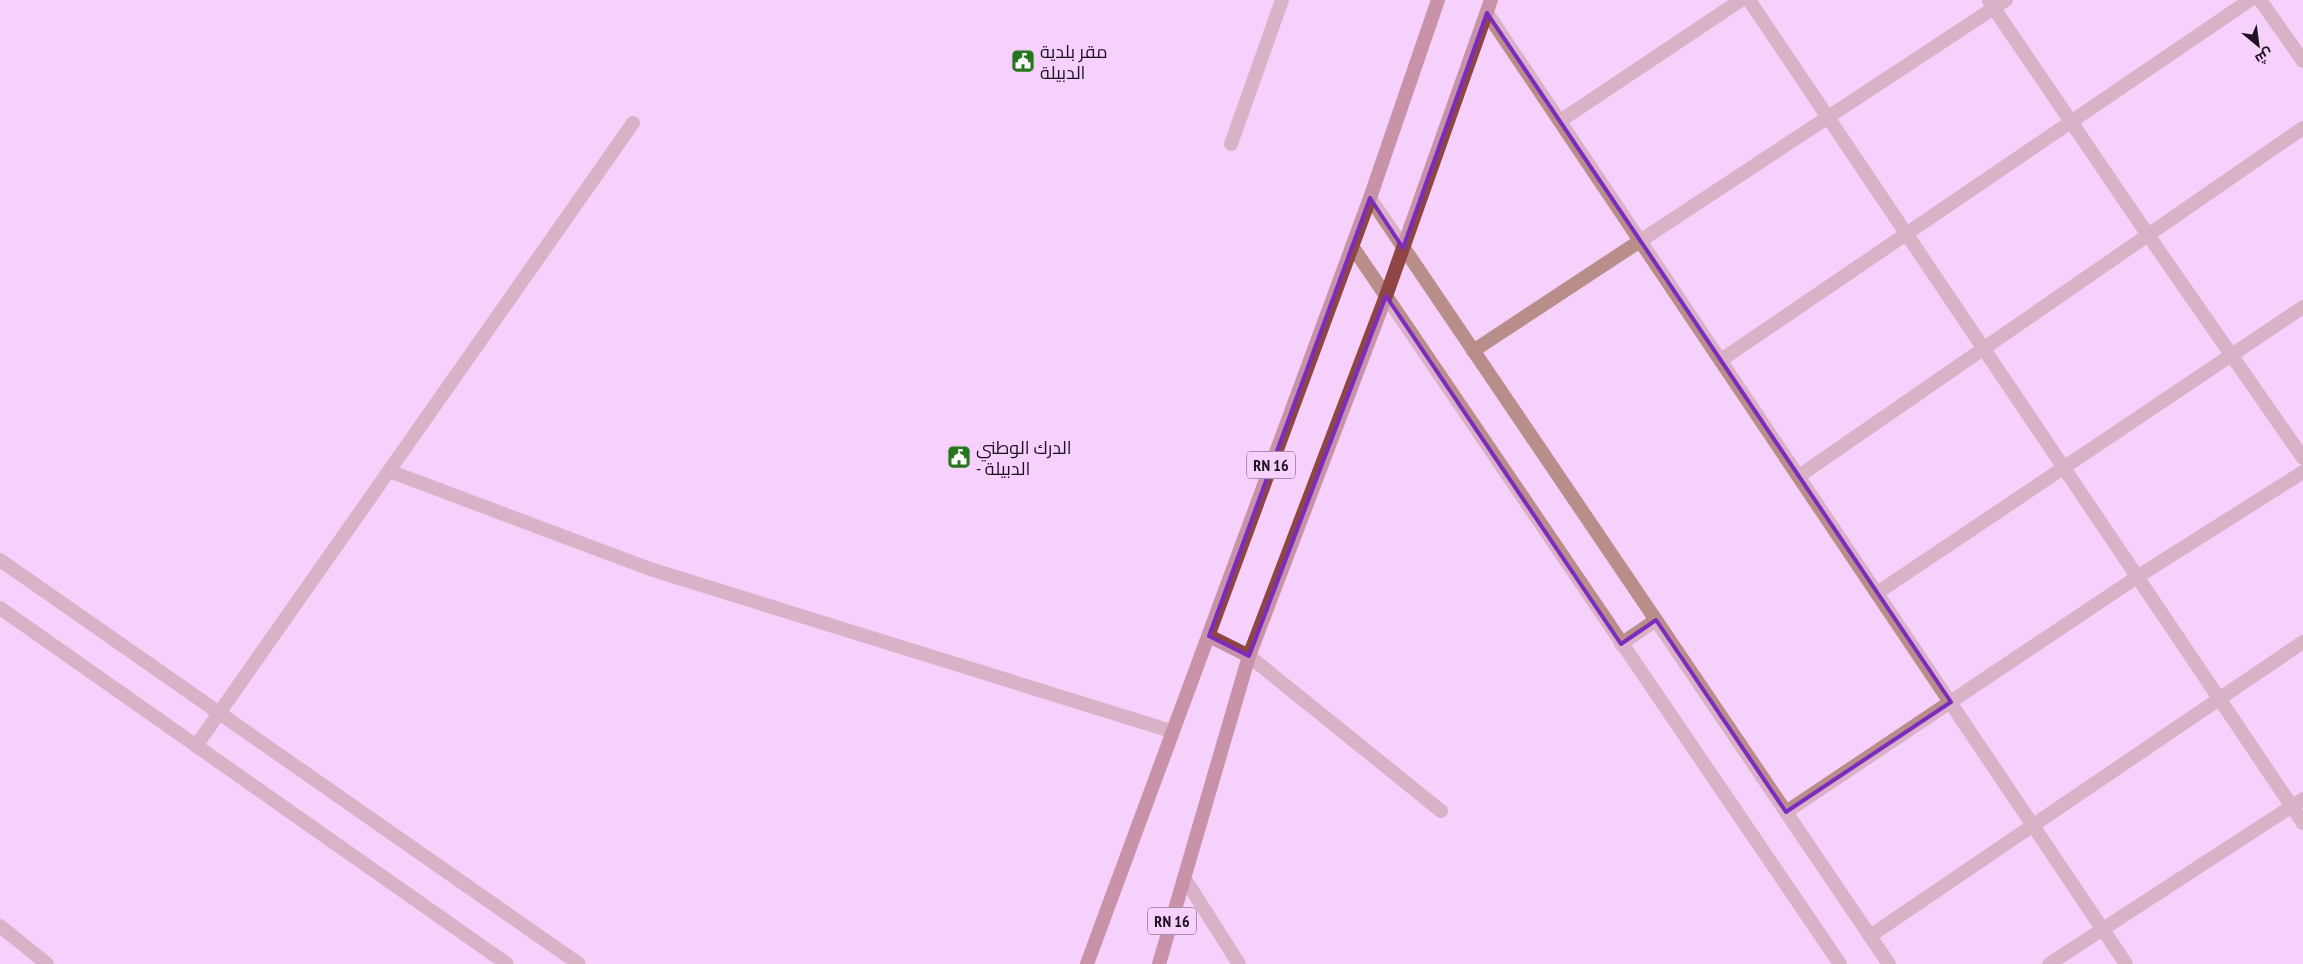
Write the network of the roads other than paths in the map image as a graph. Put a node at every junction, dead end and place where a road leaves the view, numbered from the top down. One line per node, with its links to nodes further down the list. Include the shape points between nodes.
1 (1282, 0): 16 (street)
2 (1438, 0): 17 (main road, RN 16)
3 (1741, 0): 12 (street)
4 (1749, 0): 11 (street)
5 (2006, 0): 8 (street)
6 (2250, 0): 13 (street)
7 (2260, 0): 10 (street)
8 (1991, 4): 11 (street); 13 (street)
9 (1489, 6): 12 (street); 22 (main road, RN 16)
10 (2303, 61)
11 (1828, 118): 18 (street); 20 (street)
12 (1560, 121): 20 (street)
13 (2071, 122): 18 (street); 19 (street)
14 (633, 123): 31 (street)
15 (2303, 128): 19 (street)
16 (1231, 144)
17 (1370, 198): 21 (main road, RN 16); 22 (street)
18 (1906, 234): 25 (street); 28 (street)
19 (2148, 235): 25 (street); 27 (street)
20 (1641, 240): 26 (street); 28 (street)
21 (1352, 246): 23 (street); 39 (main road, RN 16)
22 (1403, 248): 23 (main road, RN 16); 26 (street)
23 (1386, 296): 41 (street); 42 (main road, RN 16)
24 (2303, 307): 27 (street)
25 (1984, 348): 30 (street); 33 (street)
26 (1473, 351): 38 (street)
27 (2231, 355): 29 (street); 30 (street)
28 (1721, 360): 33 (street)
29 (2303, 458)
30 (2064, 467): 35 (street); 36 (street)
31 (389, 471): 45 (street); 46 (street, via 650,569)
32 (2303, 472): 35 (street)
33 (1799, 476): 36 (street)
34 (0, 560): 45 (street)
35 (2137, 577): 43 (street); 44 (street)
36 (1877, 593): 44 (street)
37 (0, 608): 47 (street)
38 (1656, 620): 41 (street); 50 (street)
39 (1209, 636): 42 (main road); 46 (main road, RN 16)
40 (2303, 642): 43 (street)
41 (1621, 644): 63 (street)
42 (1250, 656): 49 (street); 53 (main road, RN 16)
43 (2220, 699): 48 (street); 52 (street)
44 (1951, 702): 50 (street); 52 (street)
45 (219, 714): 47 (street); 60 (street)
46 (1171, 731): 61 (main road, RN 16)
47 (196, 746): 59 (street)
48 (2298, 803): 51 (street); 55 (street)
49 (1441, 811)
50 (1786, 812): 56 (street)
51 (2303, 822)
52 (2034, 825): 55 (street); 56 (street)
53 (1185, 879): 57 (street); 62 (main road, RN 16)
54 (0, 926): 58 (street)
55 (2103, 929): 65 (street); 66 (street)
56 (1870, 936): 64 (street)
57 (1236, 962)
58 (47, 964)
59 (507, 964)
60 (579, 964)
61 (1087, 964)
62 (1159, 964)
63 (1840, 964)
64 (1889, 964)
65 (2048, 964)
66 (2126, 964)

